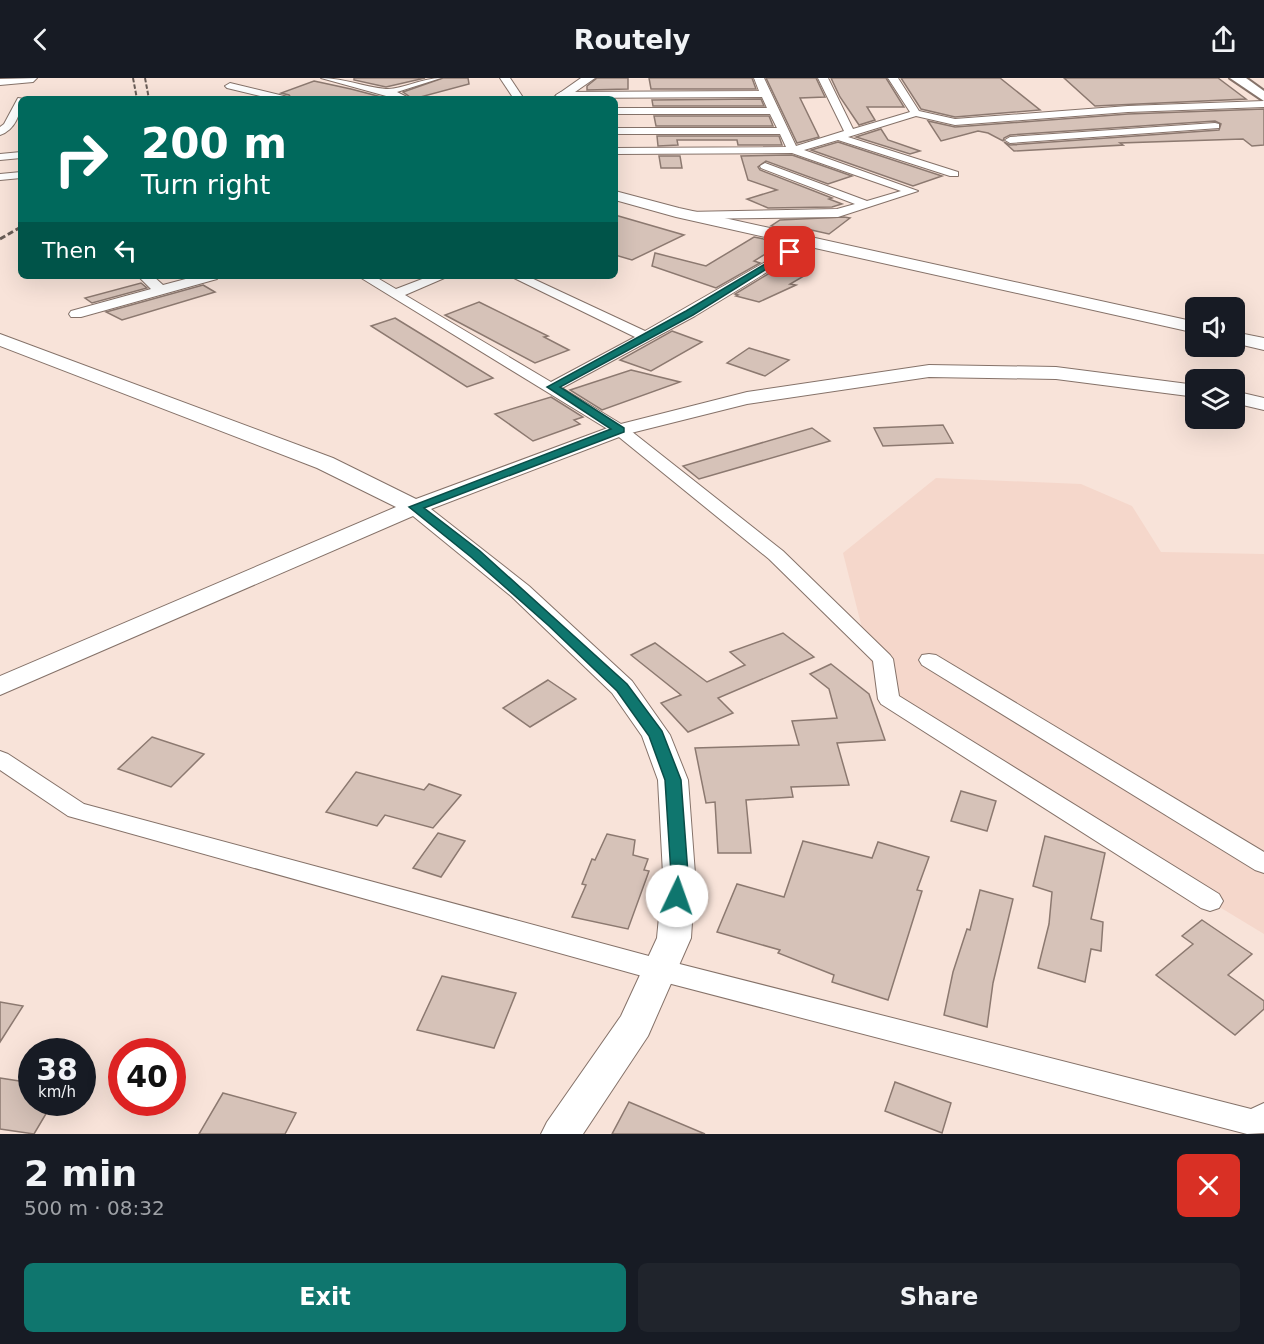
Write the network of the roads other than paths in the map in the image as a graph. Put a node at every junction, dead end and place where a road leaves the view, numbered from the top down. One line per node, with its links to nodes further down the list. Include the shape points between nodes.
1 (326, 78): 13 (street)
2 (436, 78): 13 (street)
3 (505, 78): 18 (street)
4 (589, 78): 19 (street)
5 (823, 78): 32 (street)
6 (893, 78): 27 (street)
7 (1237, 78): 21 (main road)
8 (33, 79): 9 (street); 15 (street)
9 (0, 82)
10 (653, 85): 11 (street)
11 (762, 85): 14 (street); 26 (street)
12 (230, 86): 16 (street)
13 (388, 92): 17 (street)
14 (619, 95): 20 (street)
15 (22, 96)
16 (272, 96)
17 (398, 96)
18 (517, 96)
19 (561, 96)
20 (589, 96)
21 (1264, 97)
22 (17, 104): 33 (street, via 8,126)
23 (1264, 104): 24 (street)
24 (1128, 109): 27 (street, via 955,122); 29 (street)
25 (618, 111): 26 (street)
26 (773, 111): 31 (street)
27 (916, 113): 32 (street)
28 (1215, 126): 29 (street)
29 (1162, 129): 35 (street)
30 (618, 130): 31 (street)
31 (782, 130): 37 (street)
32 (849, 131): 34 (street)
33 (0, 132)
34 (836, 136): 37 (street); 41 (street)
35 (1010, 140)
36 (618, 150): 37 (street)
37 (793, 150): 45 (street, via 912,191)
38 (18, 154): 39 (street)
39 (0, 157)
40 (765, 166): 45 (street)
41 (954, 174)
42 (18, 175): 43 (street)
43 (0, 177)
44 (618, 198): 46 (street)
45 (868, 206): 46 (street, via 838,213)
46 (690, 215): 47 (street)
47 (809, 241): 56 (street); 57 (street, via 690,313)
48 (148, 279): 53 (street)
49 (201, 279): 53 (street)
50 (370, 279): 54 (street)
51 (434, 279): 54 (street)
52 (522, 279): 57 (street)
53 (161, 290): 55 (street)
54 (395, 294): 61 (street)
55 (76, 314)
56 (1185, 326)
57 (644, 336): 61 (street)
58 (0, 340): 66 (street, via 325,463)
59 (1245, 340): 60 (street)
60 (1264, 344)
61 (553, 387): 65 (street)
62 (1185, 390): 65 (street, via 1056,373 929,371 747,398)
63 (1245, 400): 64 (street)
64 (1264, 404)
65 (620, 430): 66 (street); 71 (street, via 776,555 883,659 889,699)
66 (415, 507): 68 (street); 72 (street, via 520,591 580,647 622,687 656,735 673,780 679,874 674,938)
67 (929, 660): 70 (street)
68 (0, 686)
69 (0, 759): 72 (street, via 76,810)
70 (1264, 864)
71 (1210, 901)
72 (660, 970): 73 (street, via 1256,1123); 74 (street, via 635,1025)
73 (1264, 1116)
74 (561, 1134)

